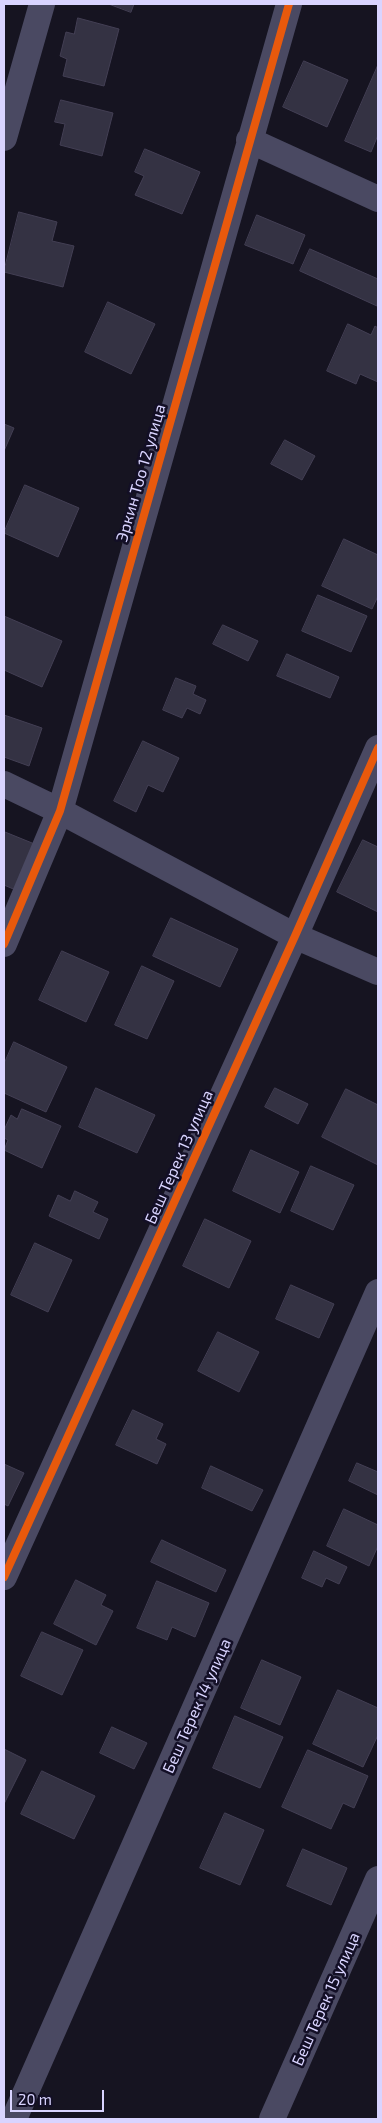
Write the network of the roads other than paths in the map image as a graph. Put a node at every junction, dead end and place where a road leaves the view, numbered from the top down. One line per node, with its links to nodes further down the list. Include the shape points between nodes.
1 (42, 4): 3 (street)
2 (289, 4): 4 (street, Эркин Тоо 12 улица)
3 (4, 138)
4 (249, 140): 5 (street); 8 (street, Эркин Тоо 12 улица)
5 (378, 199)
6 (378, 748): 9 (street, Беш Терек 13 улица)
7 (4, 784): 8 (street)
8 (60, 810): 9 (street); 10 (street, Эркин Тоо 12 улица)
9 (295, 936): 11 (street); 13 (street, Беш Терек 13 улица)
10 (4, 944)
11 (378, 972)
12 (378, 1292): 15 (street, Беш Терек 14 улица)
13 (4, 1577)
14 (378, 1879): 16 (street, Беш Терек 15 улица)
15 (14, 2119)
16 (272, 2119)

